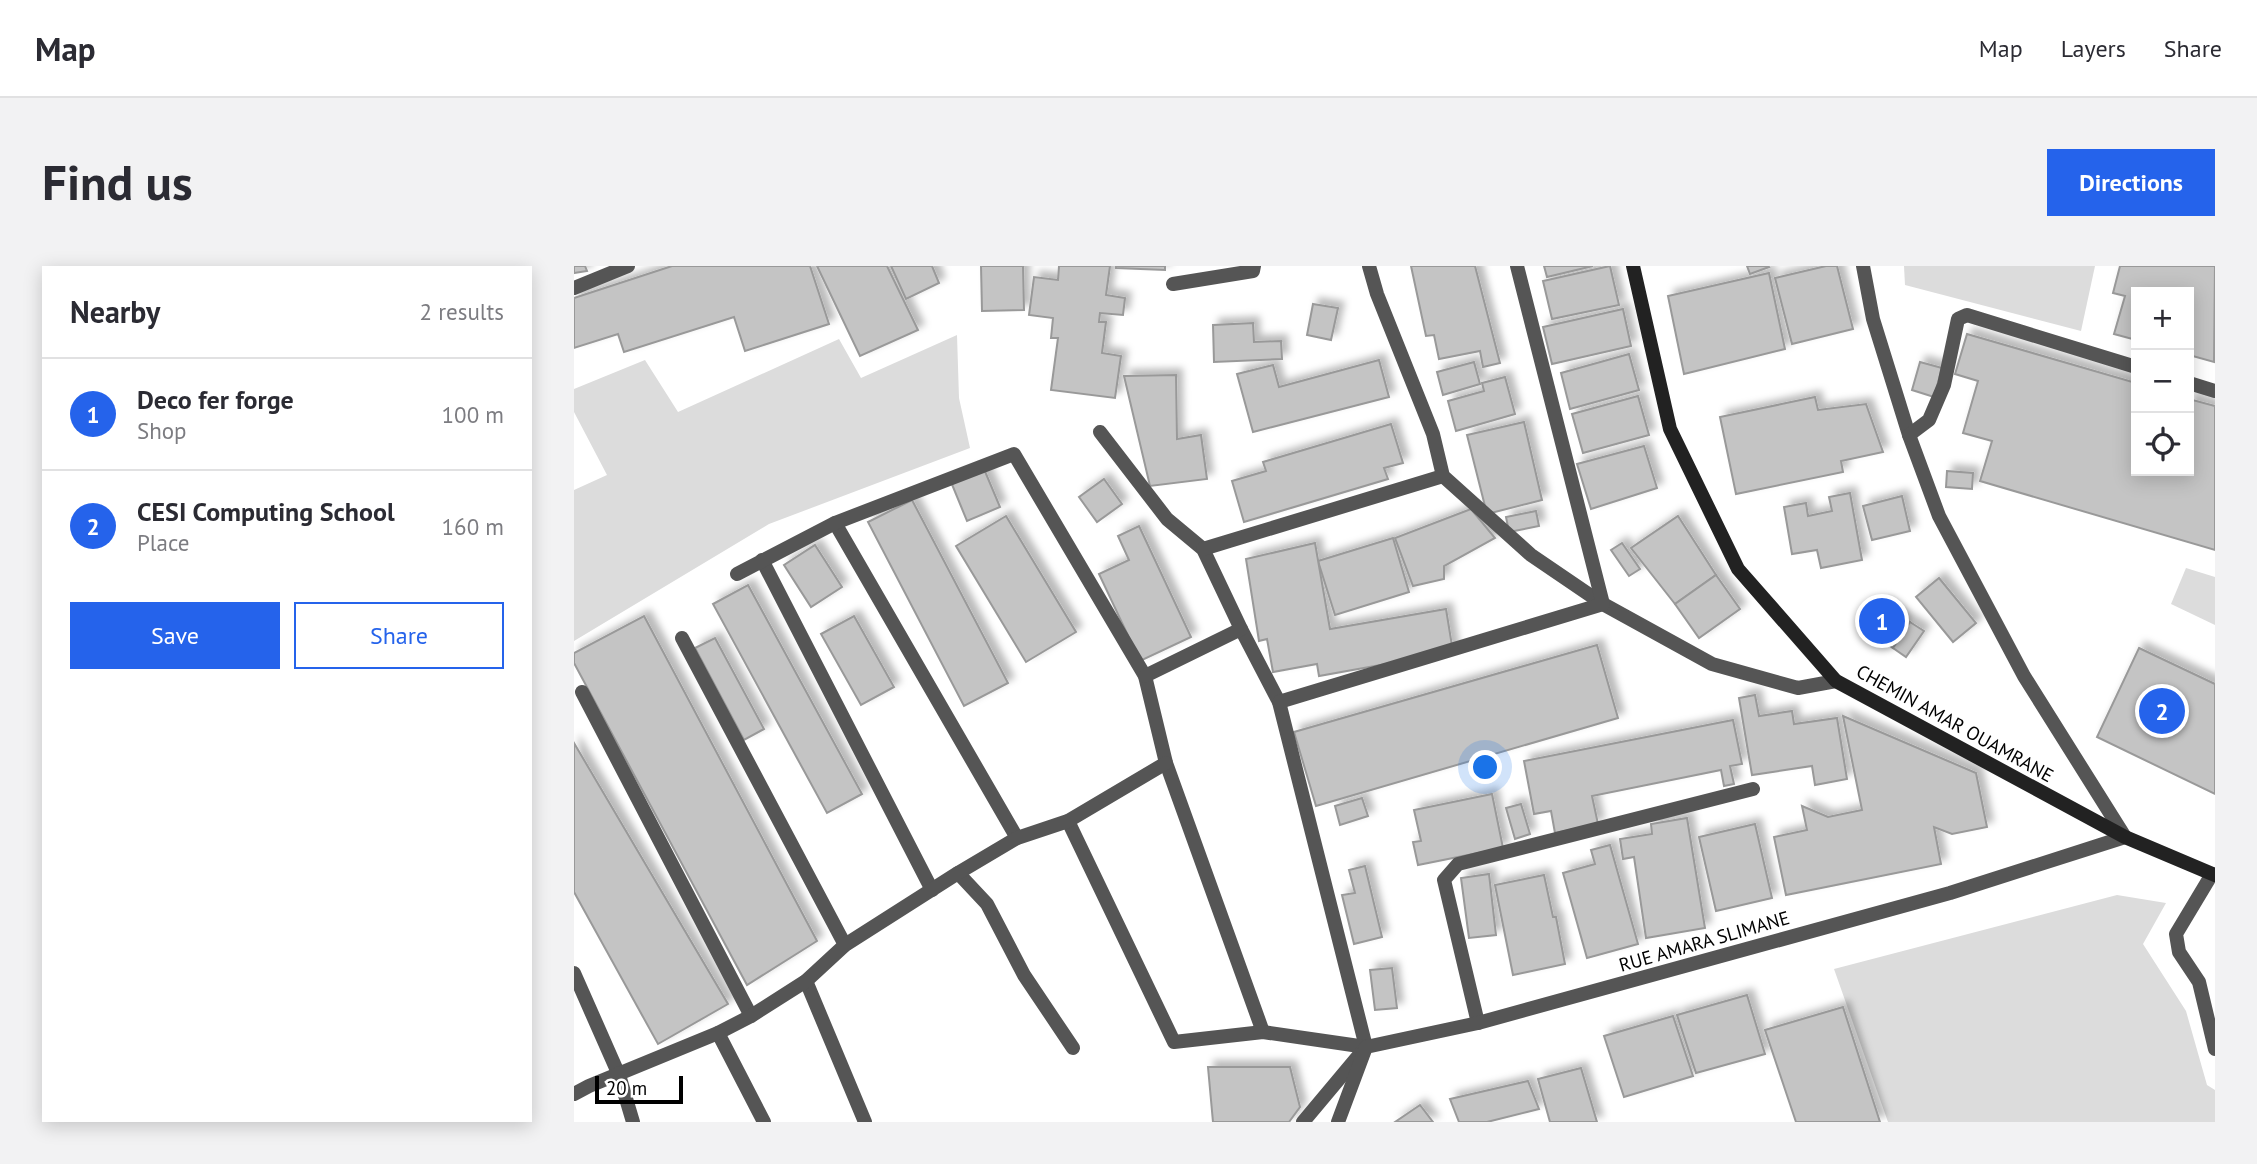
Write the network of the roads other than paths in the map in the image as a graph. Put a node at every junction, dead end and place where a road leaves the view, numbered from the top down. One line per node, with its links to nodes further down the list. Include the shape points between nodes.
1 (628, 266): 8 (street)
2 (1254, 266): 7 (street, via 1253,271)
3 (1369, 266): 14 (street, via 1433,434)
4 (1517, 266): 19 (street)
5 (1633, 266): 23 (main road, CHEMIN AMAR OUAMRANE, via 1670,429 1726,546 1738,569)
6 (1863, 266): 13 (street, via 1873,319)
7 (1173, 284)
8 (574, 288)
9 (2131, 365): 13 (street, via 1968,315 1958,319 1944,385 1929,420)
10 (2194, 385): 11 (street)
11 (2215, 391)
12 (1100, 432): 16 (street, via 1167,519)
13 (1909, 435): 29 (street, via 1939,516 2018,664)
14 (1443, 477): 16 (street); 19 (street, via 1531,555)
15 (835, 523): 17 (street); 22 (street, via 1014,454); 30 (street)
16 (1203, 549): 20 (street)
17 (762, 560): 18 (street); 33 (street)
18 (737, 574)
19 (1603, 604): 23 (street, via 1712,664 1798,688); 25 (street)
20 (1241, 629): 22 (street); 25 (street)
21 (682, 638): 34 (street)
22 (1145, 676): 26 (street)
23 (1836, 681): 29 (main road, CHEMIN AMAR OUAMRANE)
24 (582, 692): 37 (street)
25 (1279, 702): 41 (street)
26 (1166, 763): 28 (street); 39 (street)
27 (1753, 789): 38 (street, via 1458,863 1444,880)
28 (1068, 821): 30 (street); 39 (street, via 1174,1042)
29 (2125, 837): 32 (main road, CHEMIN AMAR OUAMRANE); 38 (street, RUE AMARA SLIMANE, via 1950,892)
30 (1017, 838): 31 (street)
31 (958, 873): 33 (street); 42 (street, via 987,904 1024,975)
32 (2213, 874): 43 (street, via 2176,934 2179,952 2199,982)
33 (932, 890): 34 (street)
34 (845, 945): 36 (street)
35 (574, 973): 44 (street)
36 (806, 981): 37 (street); 48 (street)
37 (751, 1016): 40 (street)
38 (1478, 1023): 41 (street, RUE AMARA SLIMANE)
39 (1263, 1032): 41 (street)
40 (718, 1033): 44 (street); 47 (street)
41 (1366, 1047): 49 (street); 50 (street)
42 (1073, 1048)
43 (2215, 1049)
44 (618, 1075): 45 (street); 46 (street)
45 (574, 1094)
46 (633, 1122)
47 (764, 1122)
48 (865, 1122)
49 (1303, 1122)
50 (1338, 1122)

